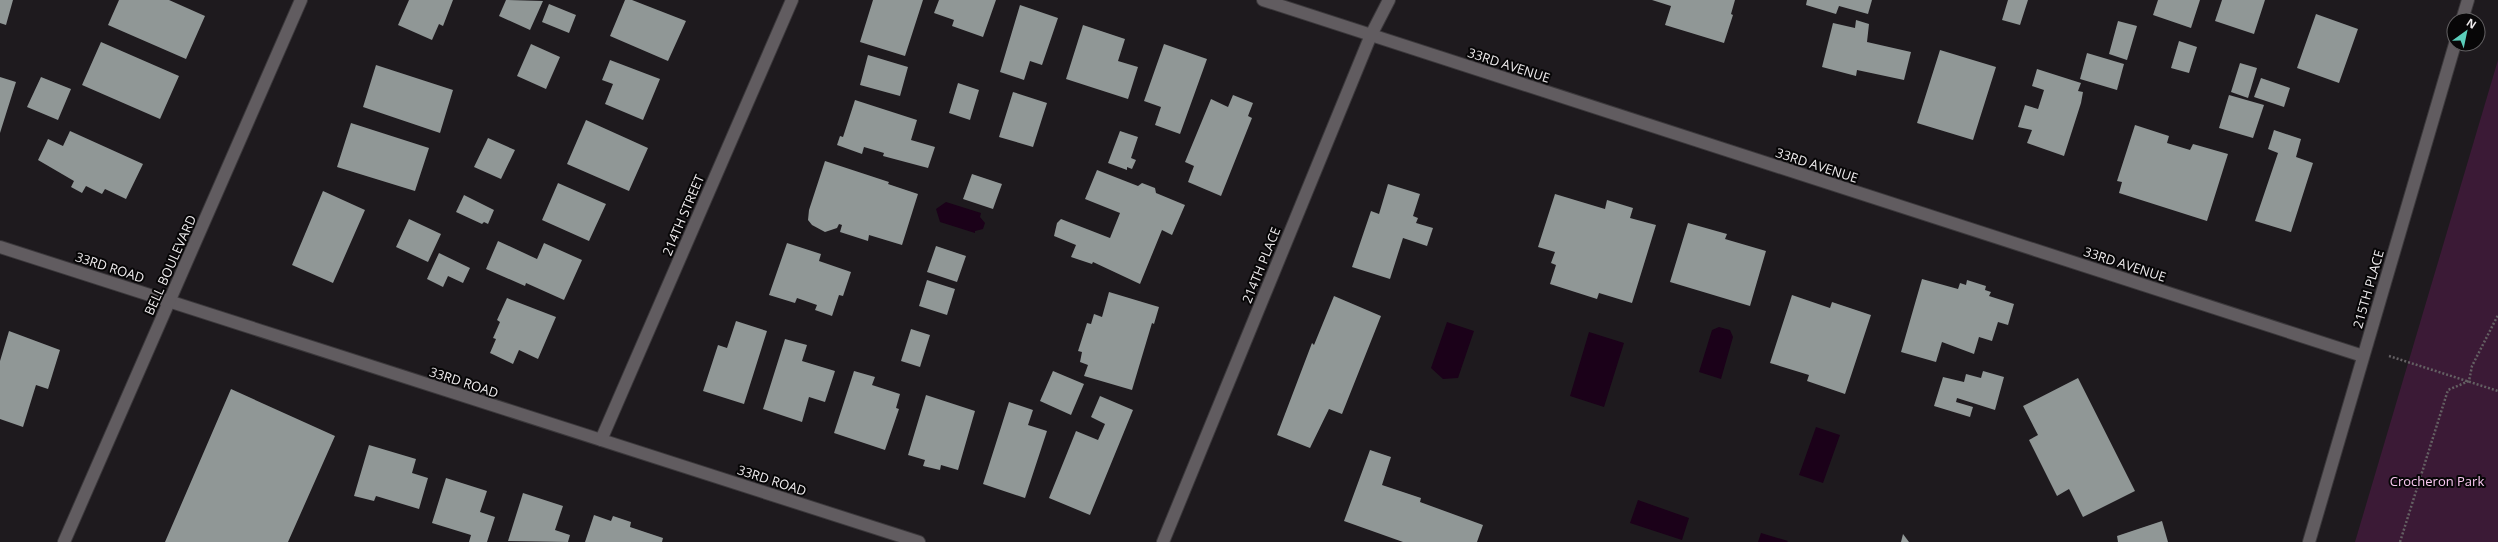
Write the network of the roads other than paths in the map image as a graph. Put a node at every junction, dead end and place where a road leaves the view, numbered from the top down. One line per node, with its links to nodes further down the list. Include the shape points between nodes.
1 (301, 0): 10 (street, BELL BOULEVARD)
2 (792, 0): 12 (street, 214TH STREET)
3 (1263, 0): 7 (street, 33RD AVENUE)
4 (1390, 0): 7 (street, 214TH PLACE)
5 (2468, 0): 6 (street)
6 (2464, 12)
7 (1371, 35): 11 (street, 33RD AVENUE); 15 (street, 214TH PLACE)
8 (2453, 52): 11 (street, 215TH PLACE)
9 (0, 247): 10 (street, 33RD ROAD)
10 (169, 302): 12 (street, 33RD ROAD); 13 (street, BELL BOULEVARD)
11 (2364, 352): 16 (street, 215TH PLACE)
12 (601, 440): 14 (street, 33RD ROAD)
13 (64, 542)
14 (919, 542)
15 (1163, 542)
16 (2309, 542)

